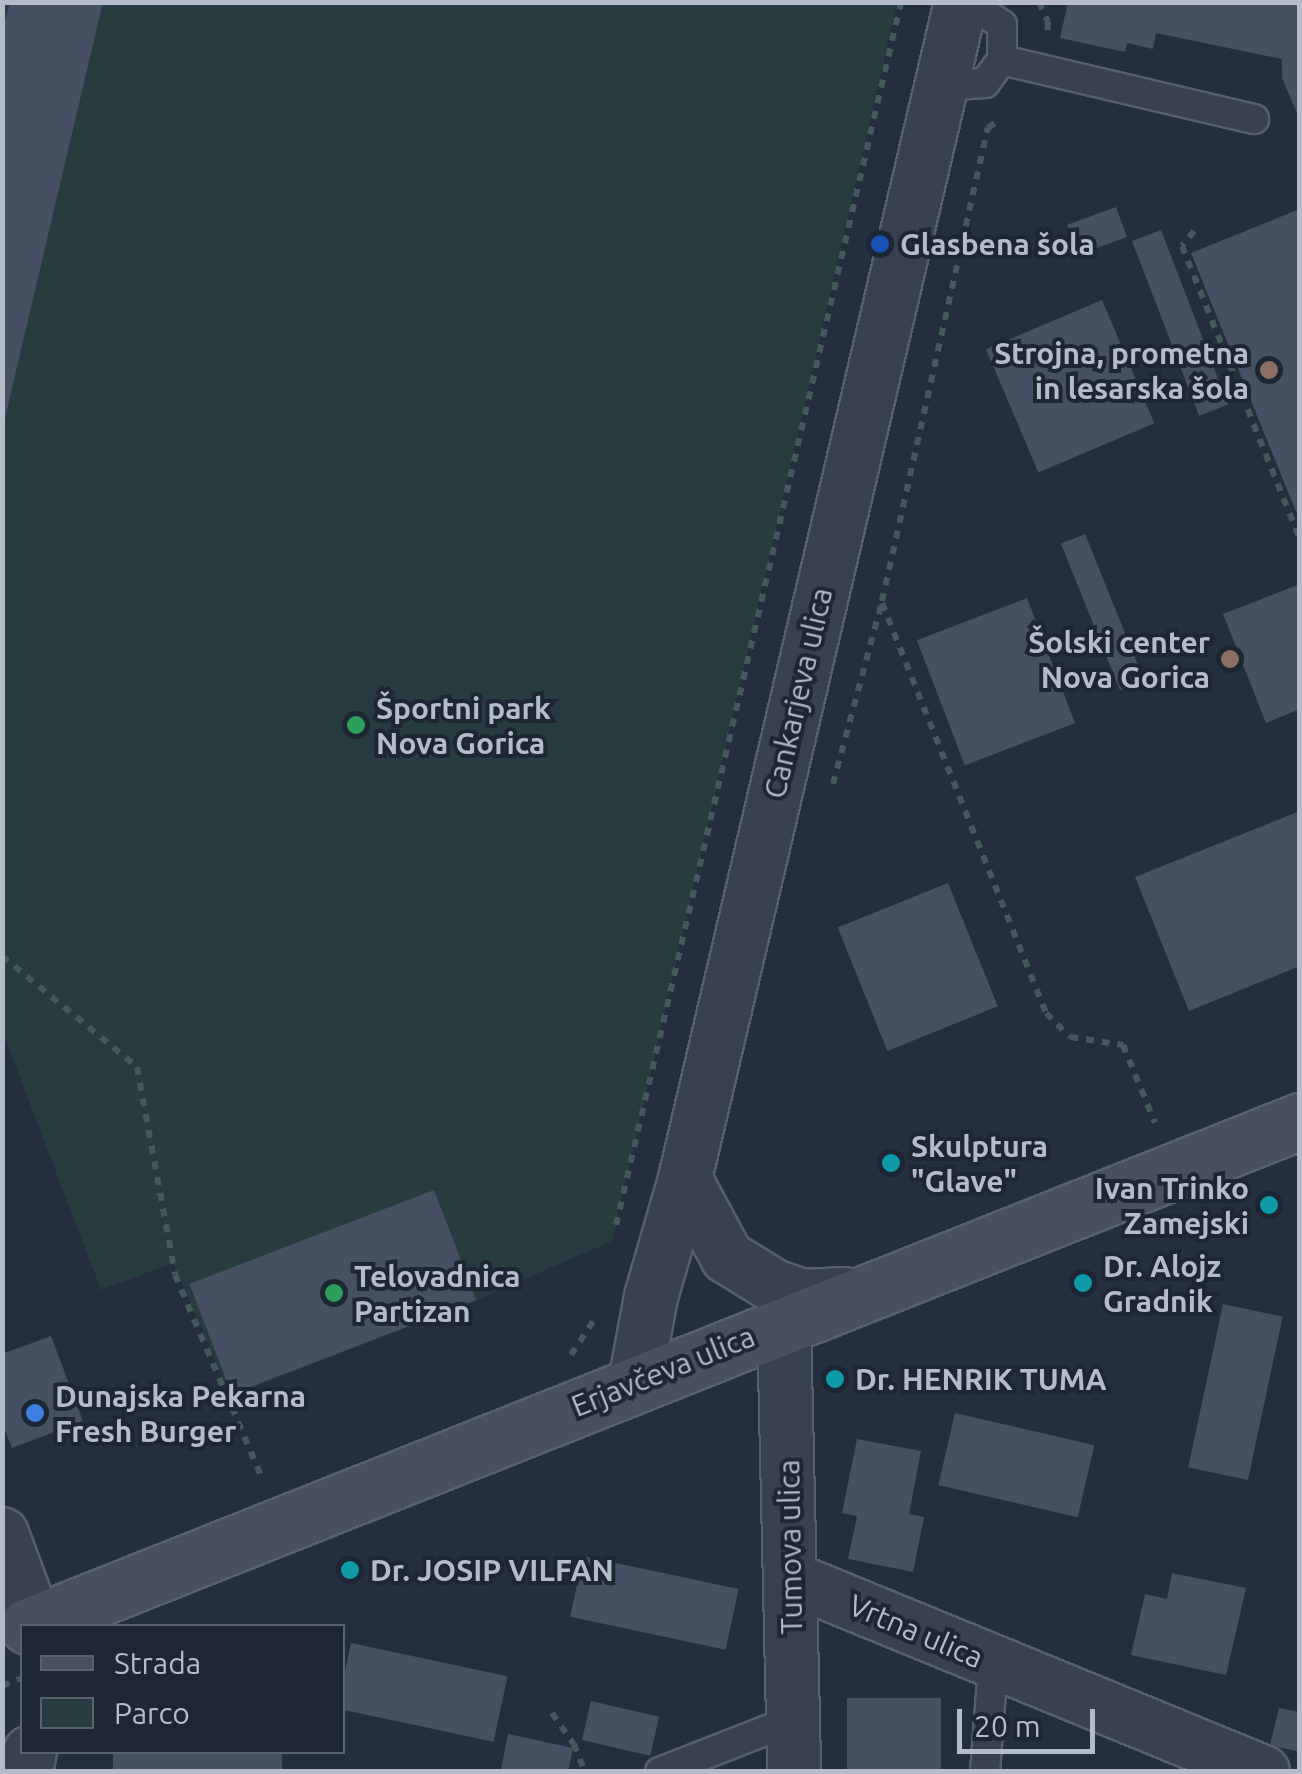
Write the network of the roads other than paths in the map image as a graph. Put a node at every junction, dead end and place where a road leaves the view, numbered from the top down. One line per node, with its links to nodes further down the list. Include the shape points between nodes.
1 (961, 2): 4 (street, Cankarjeva ulica)
2 (969, 2): 3 (lane, via 1002,25)
3 (1002, 60): 4 (lane, via 985,83); 5 (lane)
4 (942, 86): 7 (street, Cankarjeva ulica)
5 (1254, 119)
6 (1300, 1120): 8 (main road, Erjavčeva ulica)
7 (686, 1179): 8 (street, via 727,1257 803,1296); 10 (street, Cankarjeva ulica)
8 (856, 1294): 9 (main road, Erjavčeva ulica)
9 (784, 1323): 10 (main road, Erjavčeva ulica); 12 (street, Tumova ulica)
10 (635, 1382): 14 (main road, Erjavčeva ulica)
11 (2, 1534): 13 (street)
12 (792, 1579): 15 (street, Vrtna ulica); 16 (street, Tumova ulica)
13 (24, 1624)
14 (35, 1624)
15 (994, 1664): 19 (lane); 20 (street, Vrtna ulica)
16 (794, 1720): 17 (lane); 18 (street, Tumova ulica)
17 (660, 1772)
18 (794, 1772)
19 (985, 1772)
20 (1263, 1772)

